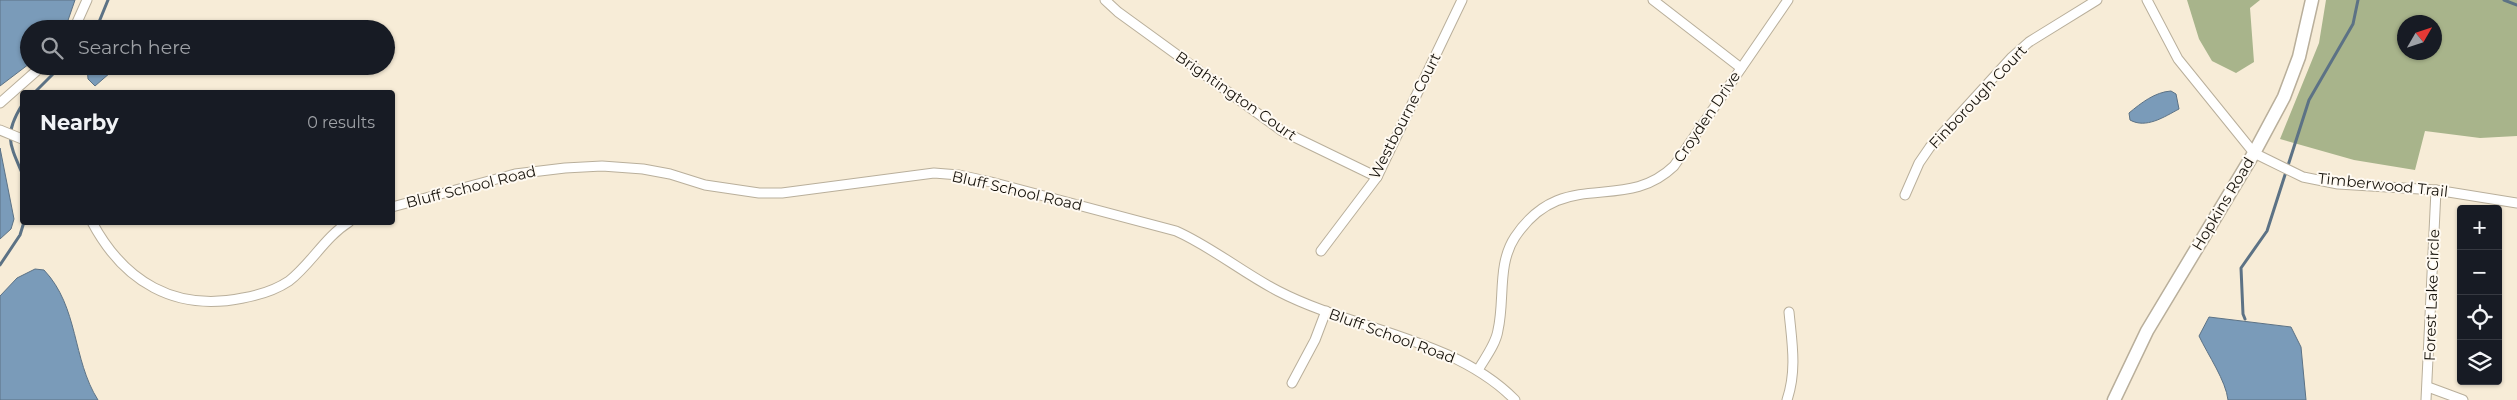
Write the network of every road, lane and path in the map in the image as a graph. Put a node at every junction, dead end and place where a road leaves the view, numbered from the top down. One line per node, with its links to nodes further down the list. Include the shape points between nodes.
1 (87, 0): 9 (street)
2 (1105, 0): 16 (street, Brightington Court, via 1282,131)
3 (1462, 0): 16 (street, Westbourne Court)
4 (1653, 0): 10 (street)
5 (1788, 0): 10 (street, Croyden Drive)
6 (2097, 0): 18 (street, Finborough Court, via 2012,56 1930,147)
7 (2147, 0): 15 (street, via 2178,59)
8 (2312, 0): 15 (main road, Hopkins Road, via 2299,57 2284,98)
9 (78, 20)
10 (1741, 68): 26 (street, Croyden Drive, via 1674,166 1664,175 1640,188 1558,199 1522,227 1505,259 1498,332)
11 (32, 75): 12 (street)
12 (0, 102)
13 (2, 130): 14 (street)
14 (20, 138)
15 (2254, 153): 17 (street, Timberwood Trail, via 2303,177 2338,184); 31 (main road, Hopkins Road, via 2147,331)
16 (1377, 176): 23 (street, Westbourne Court)
17 (2436, 190): 19 (street, Timberwood Trail); 28 (street, Forest Lake Circle)
18 (1905, 195)
19 (2517, 202)
20 (395, 206): 24 (street, Bluff School Road, via 515,174 565,168 643,169 721,188 759,193 798,191 910,174 959,175 1176,231 1277,291)
21 (94, 225): 22 (street, via 114,257 138,278 172,296 216,302 264,294 278,288 300,271)
22 (346, 225)
23 (1322, 251)
24 (1326, 311): 26 (street, Bluff School Road, via 1434,350); 27 (street)
25 (1789, 312): 30 (street, via 1795,364)
26 (1478, 370): 29 (street, Bluff School Road)
27 (1292, 383)
28 (2428, 387): 32 (street, Forest Lake Circle); 33 (street)
29 (1515, 400)
30 (1787, 400)
31 (2114, 400)
32 (2426, 400)
33 (2463, 400)

